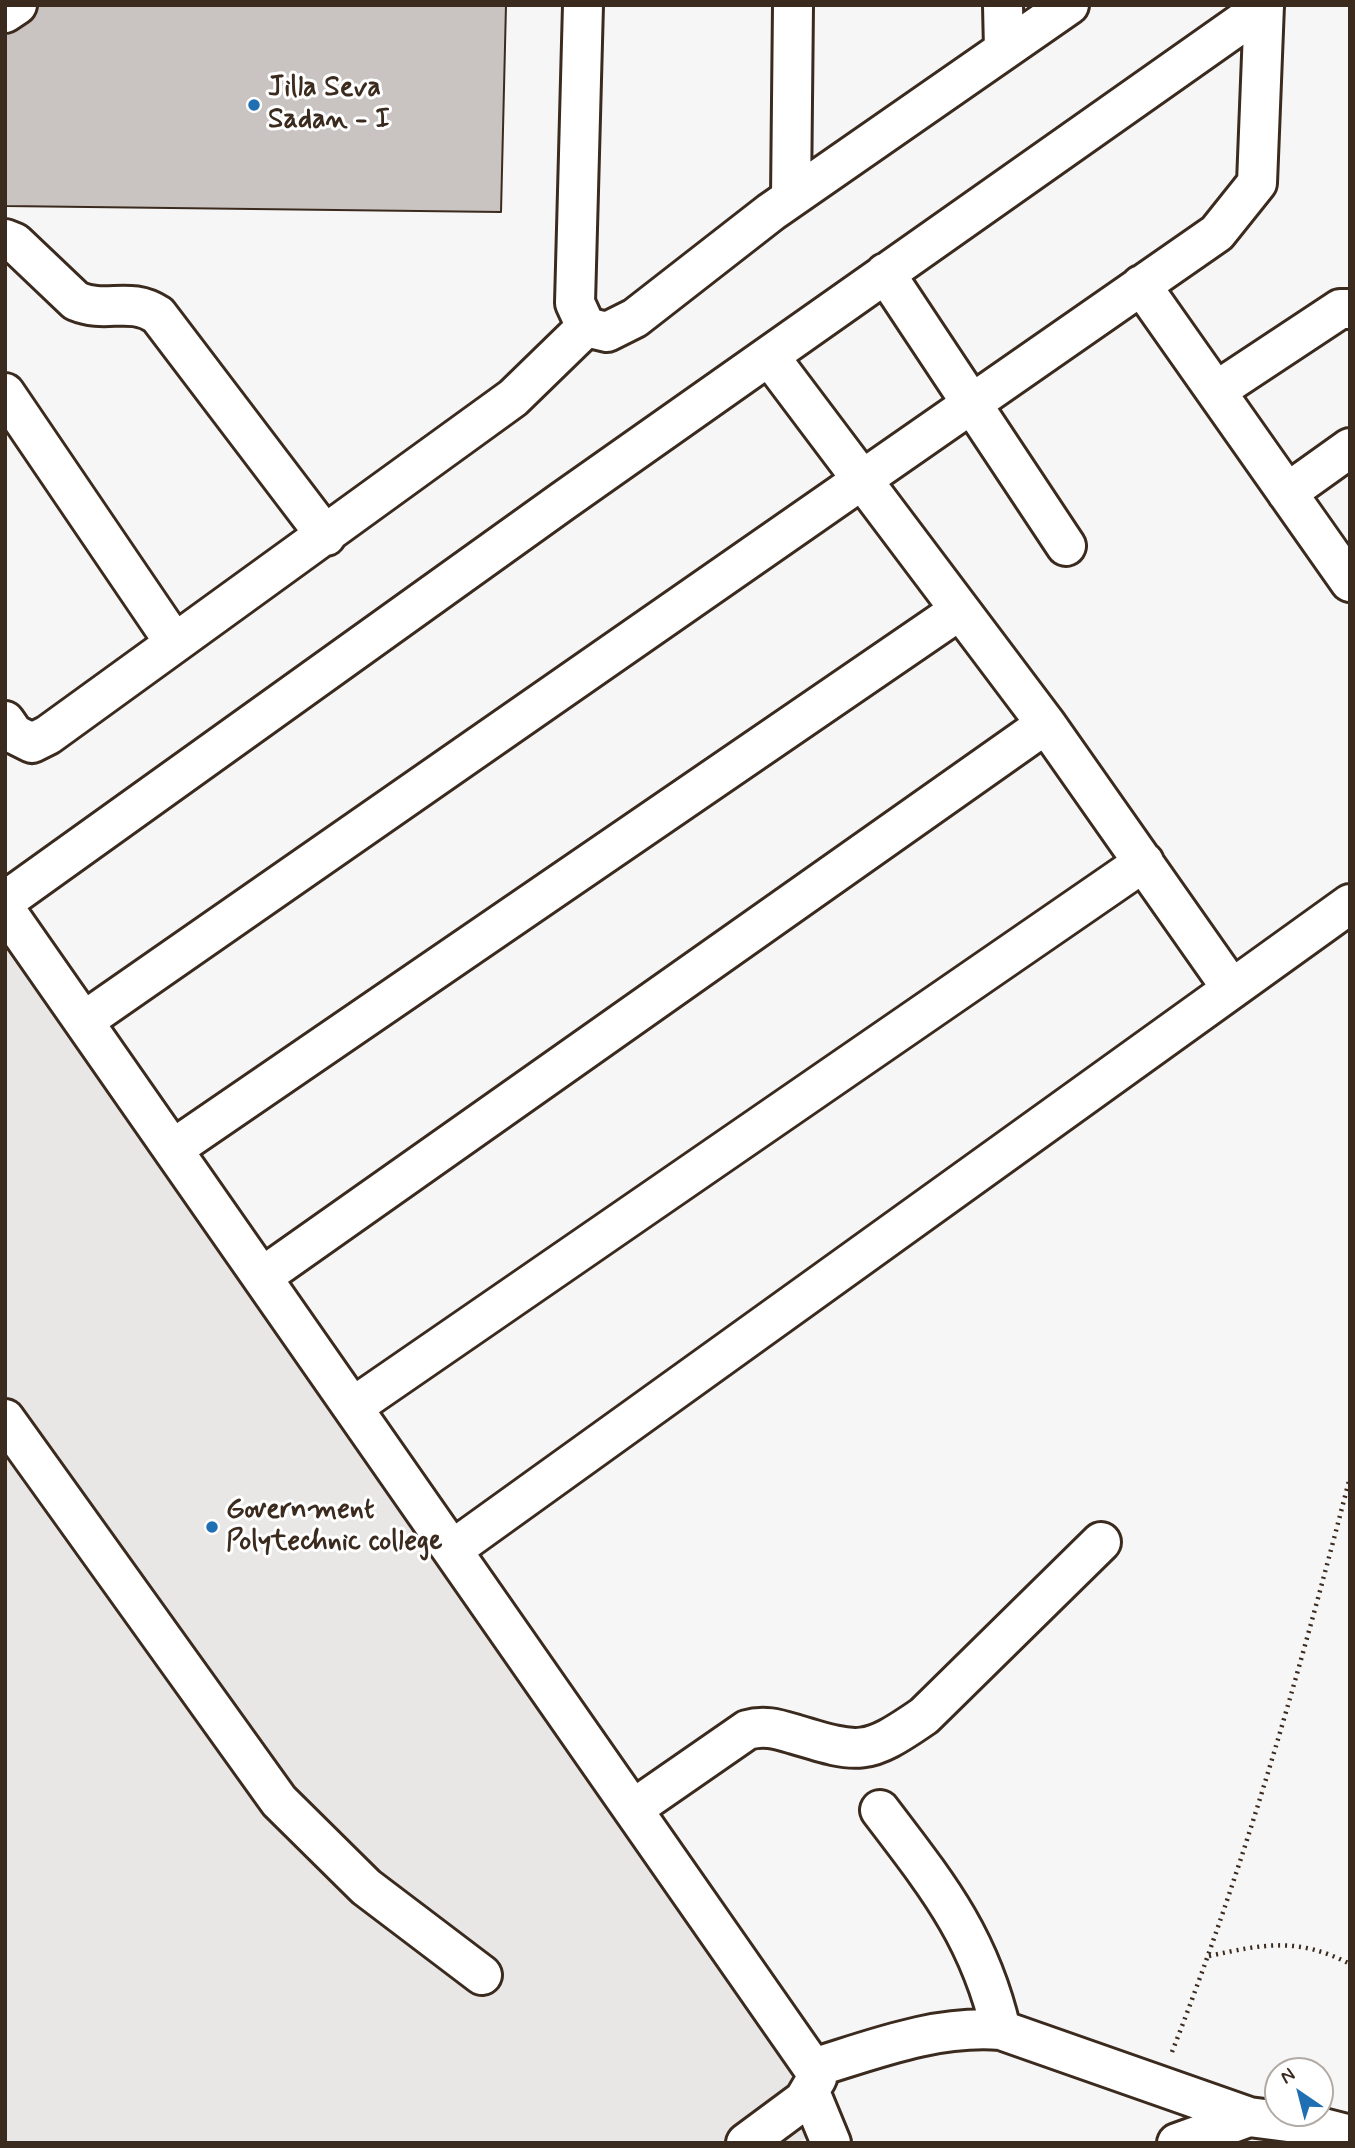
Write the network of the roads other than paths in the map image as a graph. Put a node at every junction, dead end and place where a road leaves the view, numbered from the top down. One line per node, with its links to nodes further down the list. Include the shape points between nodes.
1 (17, 5): 7 (street)
2 (583, 5): 14 (street, via 575,303)
3 (793, 5): 9 (street)
4 (1003, 5): 8 (street)
5 (1069, 5): 8 (street)
6 (1264, 6): 11 (street); 12 (street, via 1257,183 1217,233)
7 (5, 13)
8 (1004, 50): 9 (street)
9 (792, 197): 14 (street, via 635,318 607,332)
10 (5, 239): 22 (street, via 15,243 76,301 97,307 133,303 158,315)
11 (885, 273): 15 (street); 18 (street)
12 (1141, 285): 16 (street); 18 (street)
13 (1350, 309): 16 (street, via 1340,309)
14 (586, 327): 22 (street, via 513,398)
15 (769, 356): 20 (street); 30 (street)
16 (1216, 391): 21 (street)
17 (5, 393): 26 (street)
18 (970, 405): 20 (street); 23 (street)
19 (1350, 449): 21 (street)
20 (860, 479): 25 (street); 34 (street)
21 (1287, 493): 24 (street)
22 (326, 536): 26 (street)
23 (1066, 546)
24 (1350, 582)
25 (960, 610): 28 (street); 35 (street)
26 (174, 642): 27 (street, via 32,743 14,734)
27 (5, 721)
28 (1046, 724): 29 (street); 36 (street)
29 (1144, 862): 33 (street); 37 (street)
30 (5, 901)
31 (1350, 904): 33 (street)
32 (5, 909): 34 (street)
33 (1233, 989): 40 (street)
34 (84, 1021): 35 (street)
35 (173, 1149): 36 (street)
36 (262, 1277): 37 (street)
37 (353, 1407): 40 (street)
38 (5, 1419): 43 (street, via 279,1801 366,1887)
39 (1101, 1542): 41 (street, via 924,1716 895,1736 865,1749 845,1749 760,1726 747,1730)
40 (452, 1550): 41 (street)
41 (633, 1809): 45 (street)
42 (880, 1810): 44 (street, via 950,1902 973,1943 991,1987)
43 (482, 1975)
44 (1001, 2030): 45 (street, via 967,2027 921,2035); 46 (street)
45 (812, 2080): 48 (street); 49 (street)
46 (1249, 2117): 47 (street); 50 (street)
47 (1350, 2135)
48 (747, 2143)
49 (831, 2143)
50 (1177, 2143)

